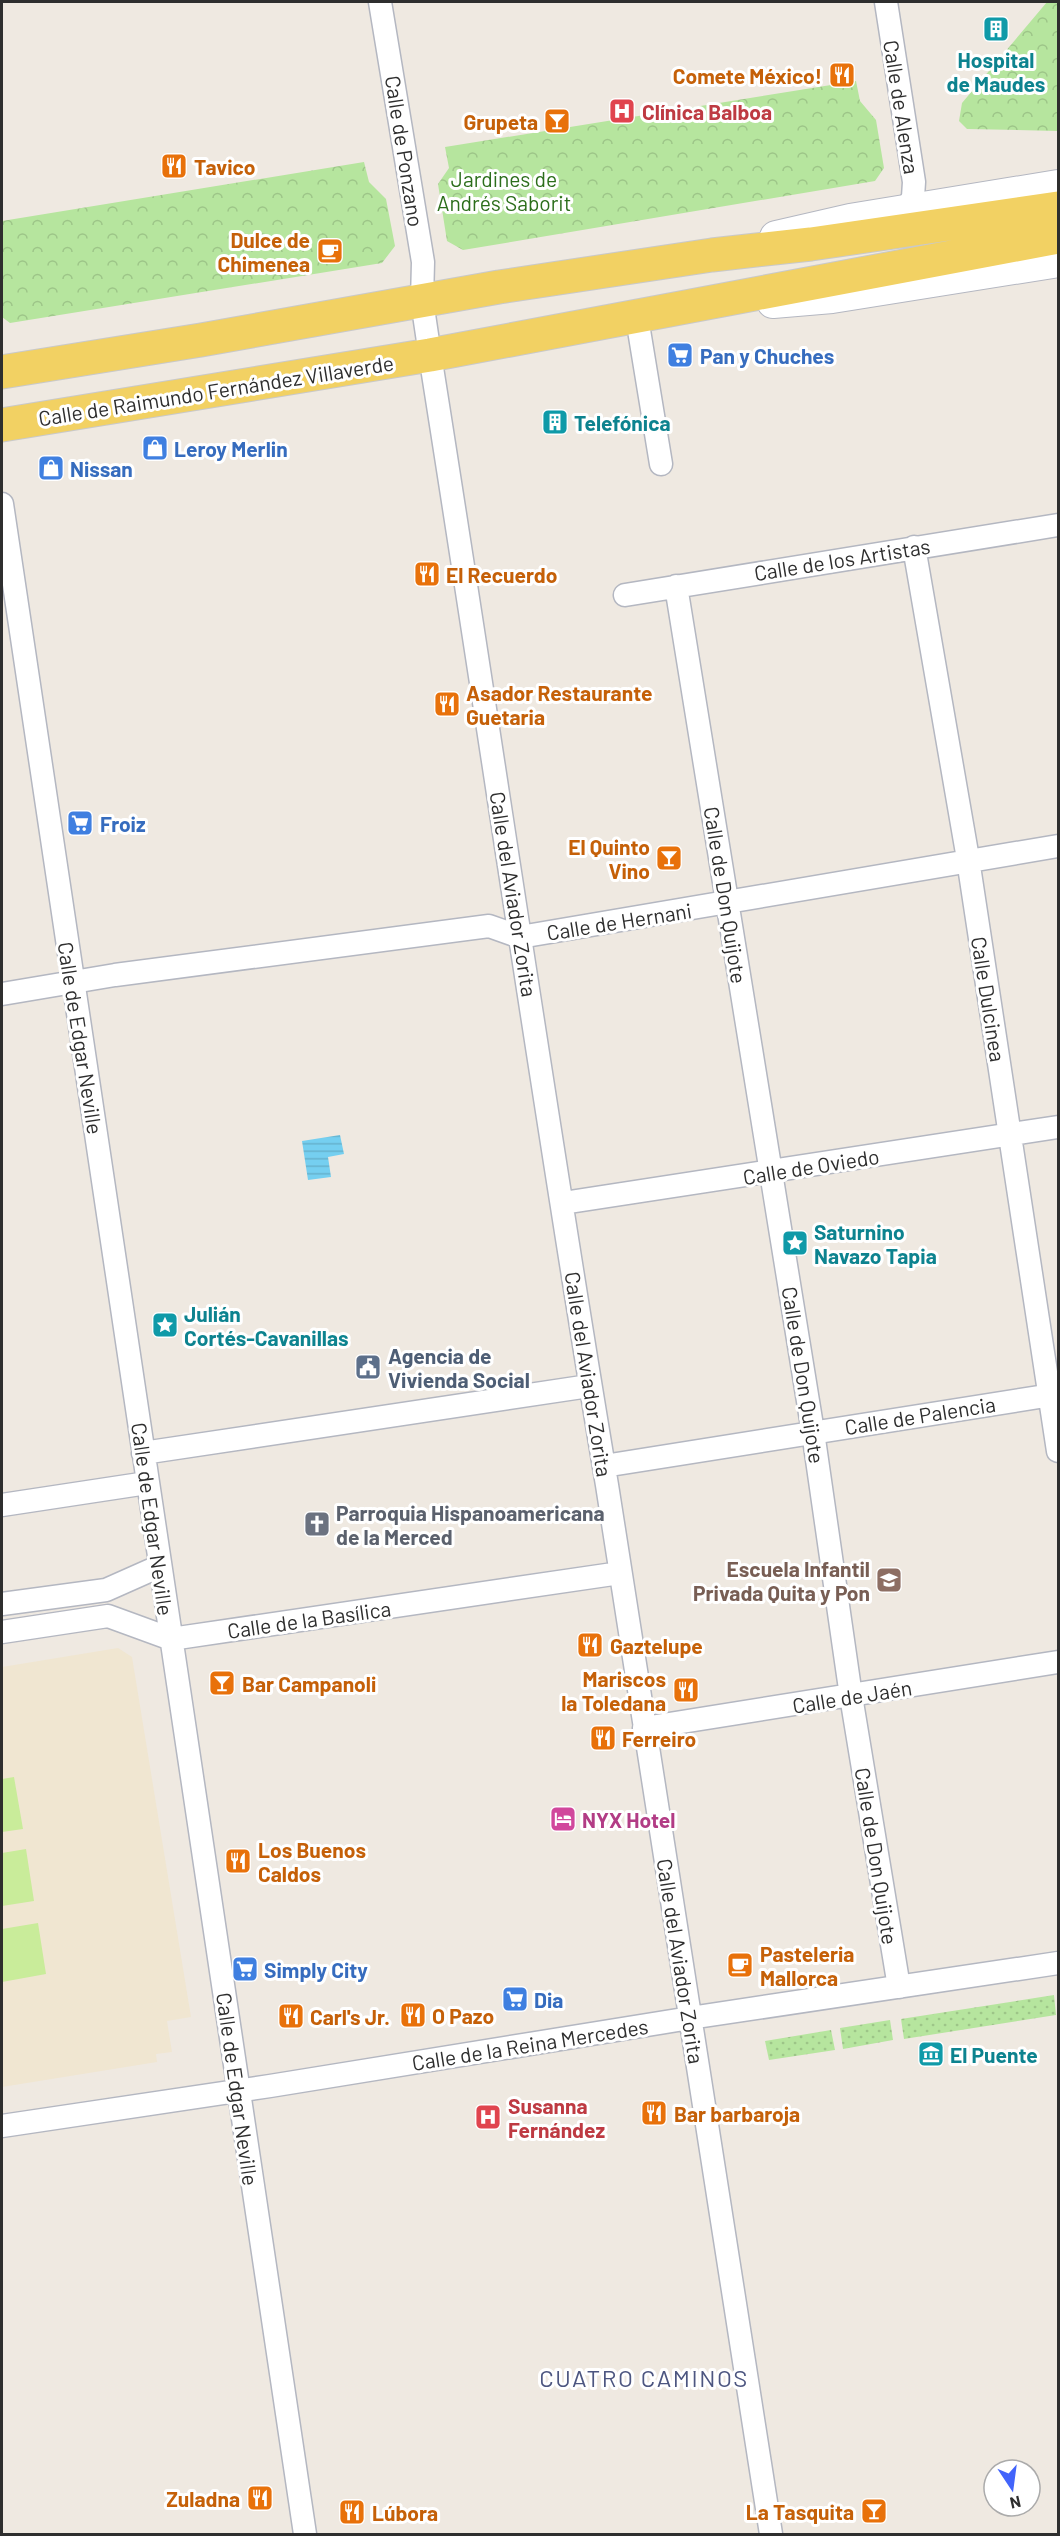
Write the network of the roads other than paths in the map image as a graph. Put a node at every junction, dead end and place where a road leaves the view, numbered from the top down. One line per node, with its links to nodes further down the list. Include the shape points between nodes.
1 (380, 2): 9 (street, Calle de Ponzano, via 423,261)
2 (885, 2): 5 (street, Calle de Alenza, via 914,182 914,197)
3 (1059, 186): 5 (street)
4 (1059, 208): 7 (main road)
5 (906, 211): 7 (street, via 818,226)
6 (1059, 237): 10 (main road, Calle de Raimundo Fernández Villaverde)
7 (712, 255): 9 (main road)
8 (1059, 261): 10 (street, Calle de Raimundo Fernández Villaverde, via 812,300)
9 (423, 301): 12 (street); 13 (main road)
10 (718, 303): 11 (main road, Calle de Raimundo Fernández Villaverde)
11 (637, 318): 12 (main road, Calle de Raimundo Fernández Villaverde); 15 (street)
12 (430, 355): 14 (main road, Calle de Raimundo Fernández Villaverde); 24 (street, Calle del Aviador Zorita)
13 (2, 372)
14 (2, 425)
15 (661, 464)
16 (2, 504): 25 (street, Calle de Edgar Neville)
17 (1059, 525): 18 (street, Calle de los Artistas)
18 (914, 547): 19 (street, Calle de los Artistas); 22 (street, Calle Dulcinea)
19 (676, 586): 20 (street, Calle de los Artistas); 23 (street, Calle de Don Quijote)
20 (625, 595)
21 (1059, 846): 22 (street, Calle de Hernani)
22 (968, 862): 23 (street, Calle de Hernani); 28 (street, Calle Dulcinea)
23 (727, 903): 24 (street, Calle de Hernani); 29 (street, Calle de Don Quijote)
24 (520, 937): 25 (street, Calle de Hernani, via 489,926); 30 (street, Calle del Aviador Zorita)
25 (73, 982): 26 (street, Calle de Hernani); 35 (street, Calle de Edgar Neville)
26 (2, 994)
27 (1059, 1127): 28 (street, Calle de Oviedo)
28 (1010, 1135): 29 (street, Calle de Oviedo); 32 (street, Calle Dulcinea)
29 (772, 1173): 30 (street, Calle de Oviedo); 33 (street, Calle de Don Quijote)
30 (563, 1203): 31 (street, Calle del Aviador Zorita)
31 (589, 1386): 35 (street); 36 (street, Calle del Aviador Zorita)
32 (1054, 1394): 33 (street, Calle de Palencia); 34 (street, Calle Dulcinea)
33 (813, 1432): 36 (street, Calle de Palencia); 45 (street, Calle de Don Quijote)
34 (1059, 1451)
35 (143, 1453): 37 (street, Calle de Edgar Neville)
36 (604, 1466): 40 (street, Calle del Aviador Zorita)
37 (147, 1483): 38 (street); 39 (street, Calle de Edgar Neville)
38 (2, 1505)
39 (160, 1566): 41 (street, via 106,1590); 43 (street, Calle de Edgar Neville)
40 (620, 1573): 43 (street, Calle de la Basílica); 46 (street, Calle del Aviador Zorita)
41 (2, 1604)
42 (2, 1632): 43 (street, Calle de la Basílica, via 108,1616)
43 (171, 1640): 50 (street, Calle de Edgar Neville)
44 (1059, 1662): 45 (street, Calle de Jaén)
45 (851, 1696): 46 (street, Calle de Jaén); 48 (street, Calle de Don Quijote)
46 (644, 1728): 49 (street, Calle del Aviador Zorita)
47 (1059, 1963): 48 (street, Calle de la Reina Mercedes)
48 (899, 1987): 49 (street, Calle de la Reina Mercedes)
49 (690, 2018): 50 (street, Calle de la Reina Mercedes); 53 (street, Calle del Aviador Zorita)
50 (238, 2091): 51 (street, Calle de la Reina Mercedes); 52 (street, Calle de Edgar Neville)
51 (2, 2126)
52 (305, 2535)
53 (771, 2535)

